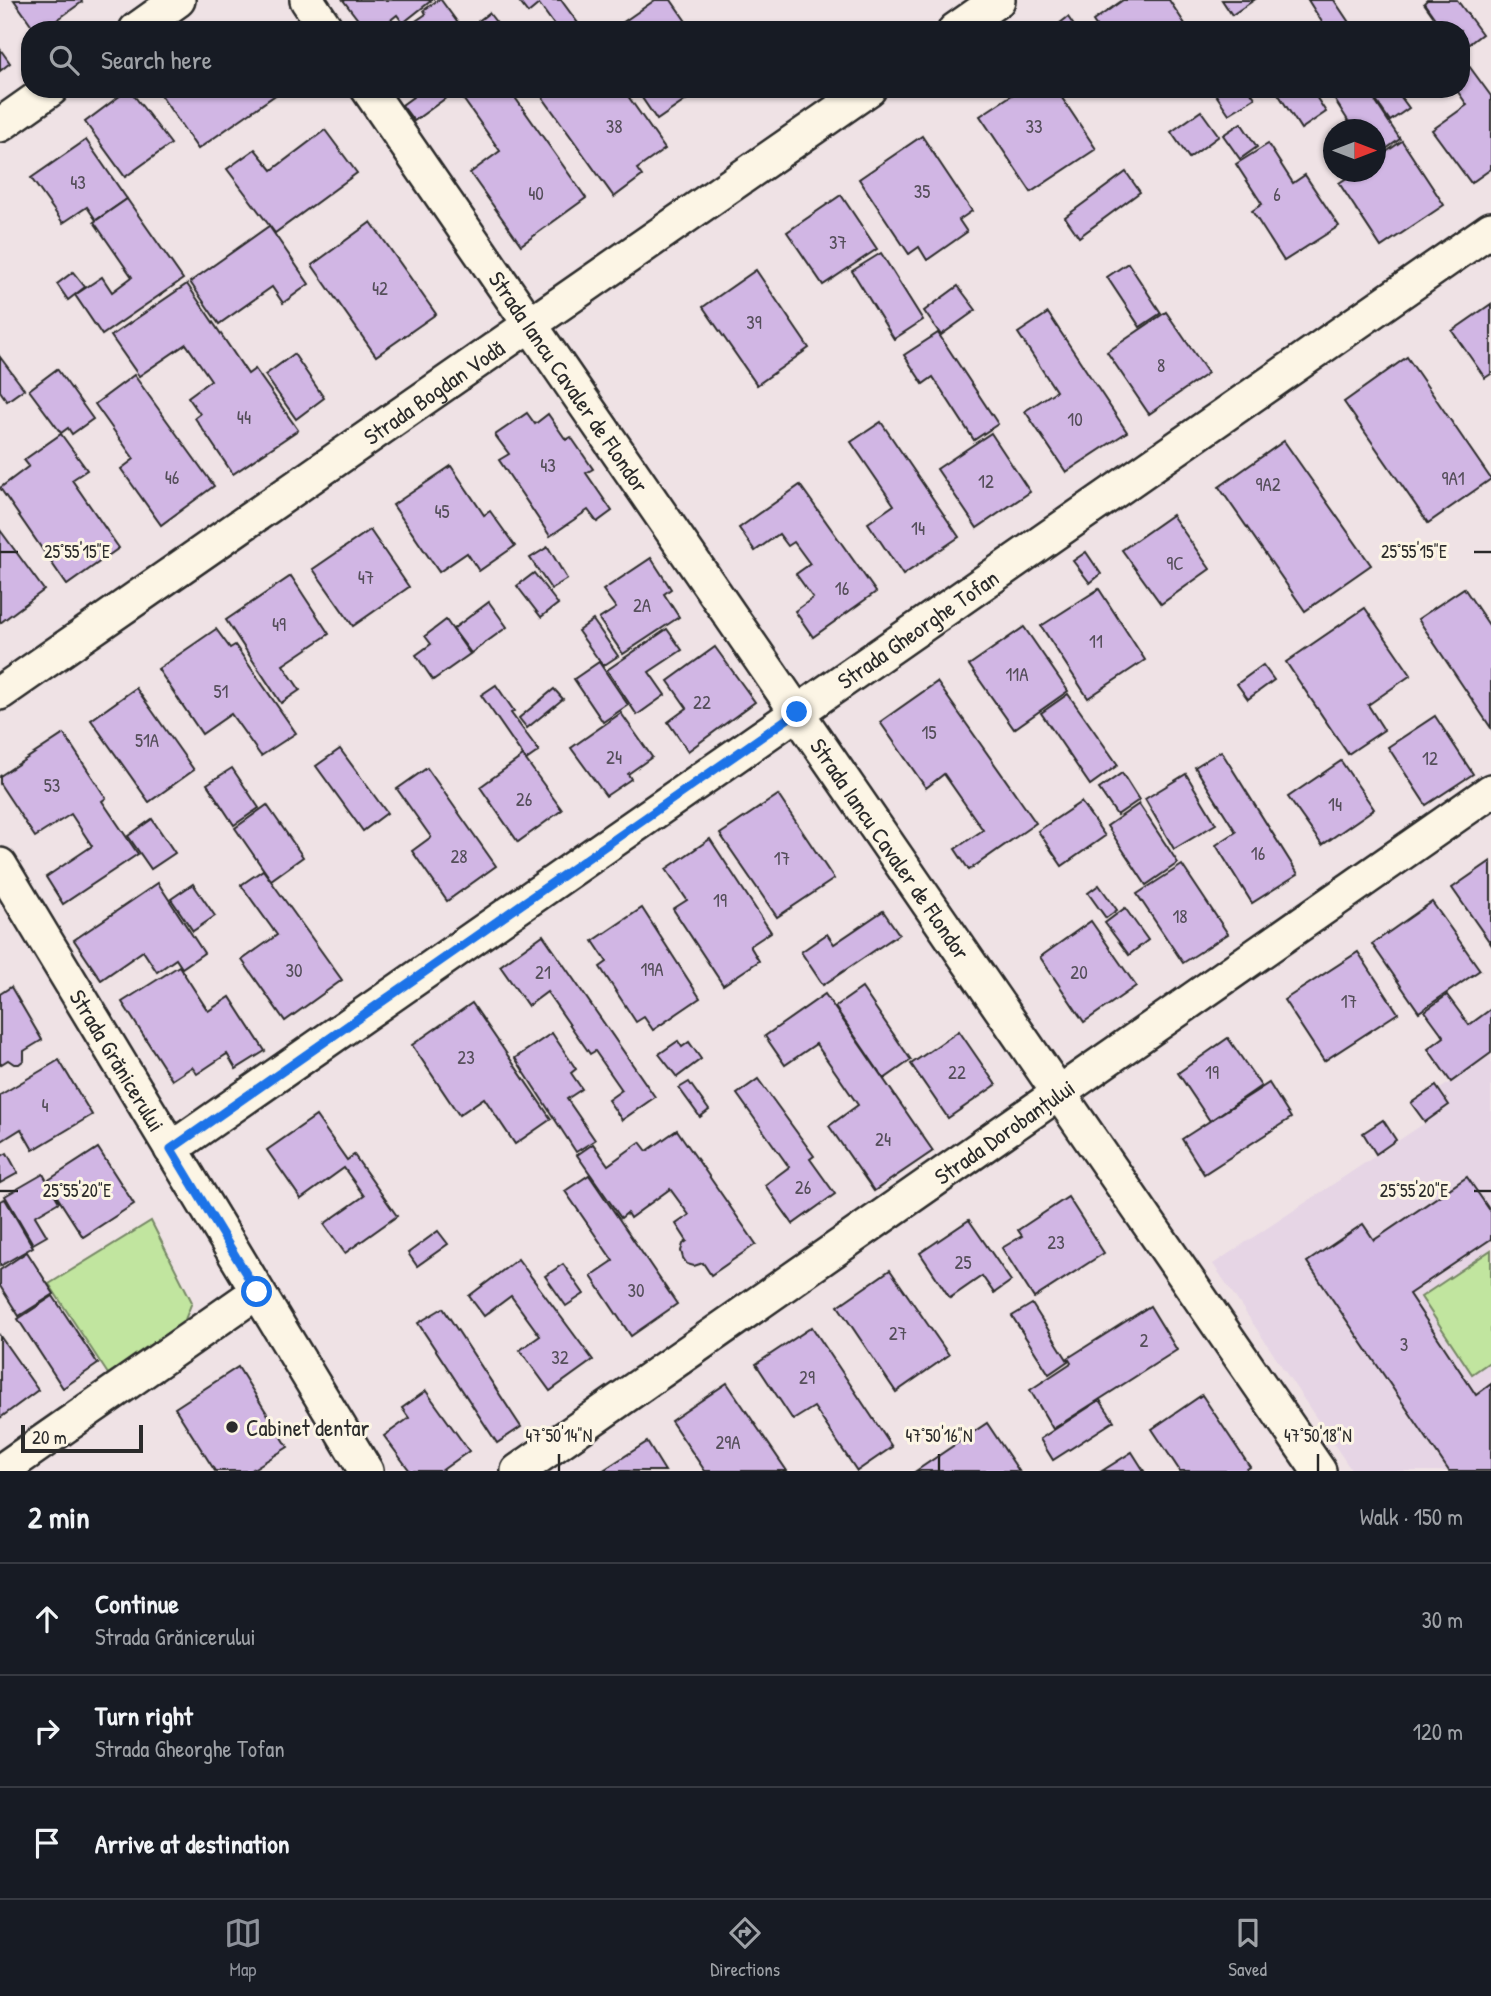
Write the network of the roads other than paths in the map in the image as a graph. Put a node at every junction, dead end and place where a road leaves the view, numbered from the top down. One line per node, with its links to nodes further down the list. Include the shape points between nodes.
1 (178, 0): 4 (street)
2 (307, 0): 5 (street)
3 (998, 0): 6 (street)
4 (149, 21)
5 (321, 21)
6 (968, 21)
7 (38, 98): 10 (street)
8 (374, 98): 12 (street, Strada Iancu Cavaler de Flondor)
9 (856, 98): 12 (street, Strada Bogdan Vodă)
10 (0, 125)
11 (1491, 229): 14 (street, Strada Gheorghe Tofan)
12 (530, 324): 13 (street, Strada Bogdan Vodă); 14 (street, Strada Iancu Cavaler de Flondor)
13 (0, 693)
14 (797, 712): 17 (street, Strada Iancu Cavaler de Flondor); 18 (street, Strada Gheorghe Tofan)
15 (1491, 791): 17 (street, Strada Dorobanțului)
16 (0, 865): 18 (street, Strada Grănicerului)
17 (1059, 1093): 22 (street, Strada Dorobanțului); 23 (street, Strada Iancu Cavaler de Flondor)
18 (171, 1149): 19 (street, Strada Grănicerului)
19 (257, 1292): 20 (street); 21 (street, Strada Grănicerului)
20 (1, 1471)
21 (366, 1471)
22 (518, 1471)
23 (1319, 1471)

